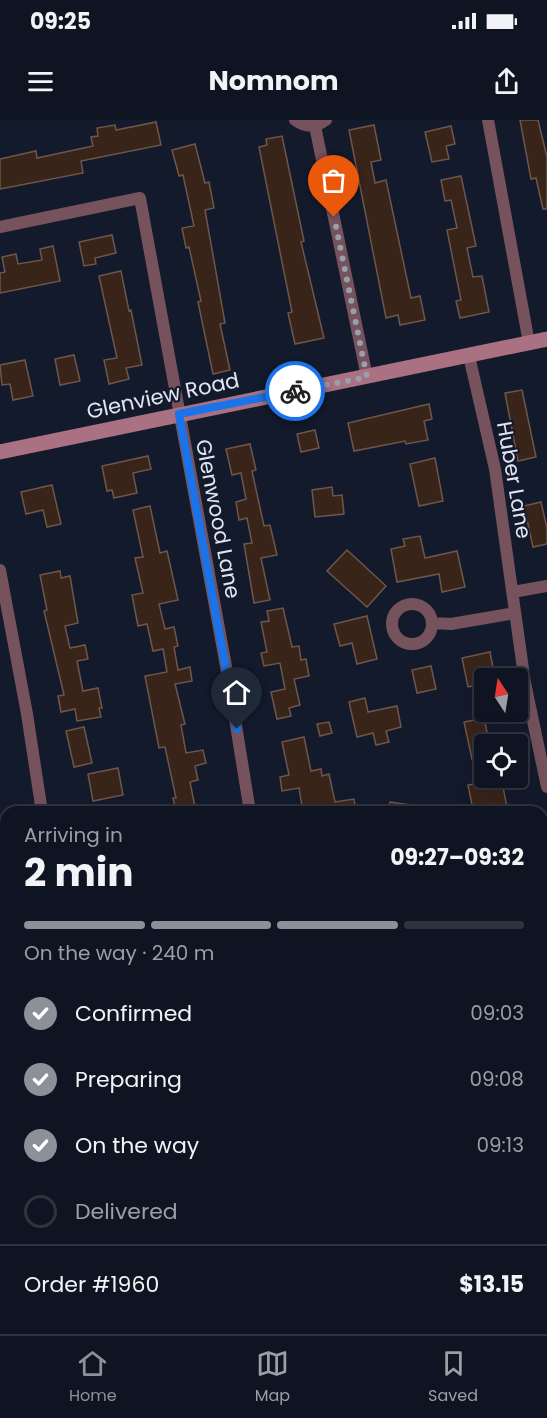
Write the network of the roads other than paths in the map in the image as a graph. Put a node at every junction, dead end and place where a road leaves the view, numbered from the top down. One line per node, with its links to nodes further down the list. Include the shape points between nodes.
1 (295, 120): 3 (street, via 301,125)
2 (488, 120): 6 (street)
3 (320, 123): 8 (street)
4 (0, 226): 9 (street, Glenwood Lane, via 140,198)
5 (547, 339): 6 (main road, Glenview Road)
6 (529, 343): 7 (main road, Glenview Road)
7 (469, 356): 8 (main road, Glenview Road); 13 (street, Huber Lane, via 495,469)
8 (367, 377): 9 (main road, Glenview Road)
9 (179, 414): 10 (main road, Glenview Road); 18 (street, Glenwood Lane)
10 (0, 452)
11 (0, 570): 17 (street)
12 (547, 586): 13 (street)
13 (513, 592): 14 (street, Huber Lane)
14 (515, 613): 15 (street, via 451,624); 16 (street, Huber Lane)
15 (432, 623)
16 (547, 787)
17 (41, 806)
18 (249, 806)

